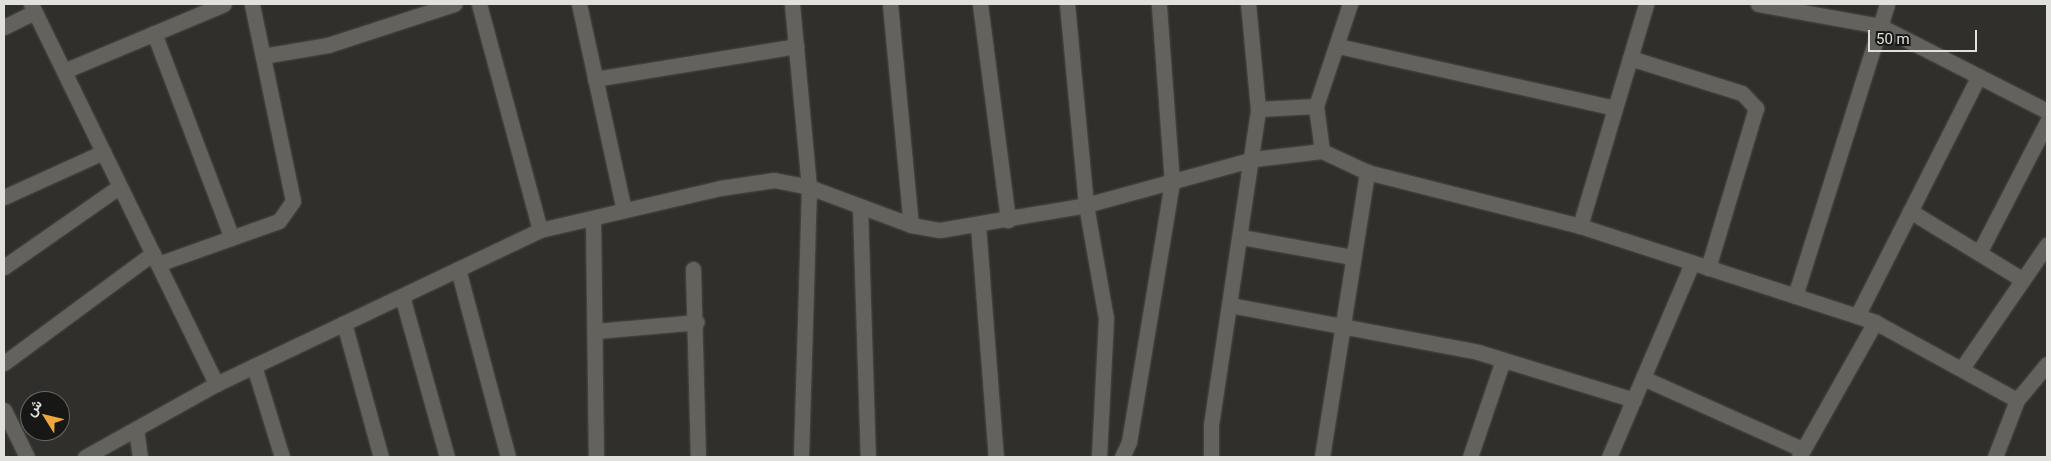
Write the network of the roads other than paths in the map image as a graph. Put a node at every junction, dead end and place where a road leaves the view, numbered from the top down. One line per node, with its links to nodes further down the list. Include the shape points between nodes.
1 (224, 4): 19 (street)
2 (252, 4): 22 (street)
3 (454, 4): 22 (street, via 328,45)
4 (479, 4): 49 (street)
5 (579, 4): 26 (street)
6 (792, 4): 20 (street)
7 (890, 4): 46 (street)
8 (980, 4): 45 (street)
9 (1067, 4): 40 (street)
10 (1159, 4): 36 (street)
11 (1248, 4): 29 (street)
12 (1350, 4): 21 (street)
13 (1646, 4): 23 (street)
14 (1758, 4): 17 (street)
15 (1888, 4): 17 (street)
16 (33, 8): 18 (street); 24 (street)
17 (1880, 26): 25 (street); 63 (street)
18 (4, 27)
19 (154, 33): 24 (street); 51 (street)
20 (796, 46): 26 (street); 38 (street)
21 (1338, 46): 27 (street); 28 (street)
22 (263, 56): 51 (street, via 293,201 279,221)
23 (1630, 58): 28 (street); 58 (street, via 1742,93 1756,108)
24 (64, 71): 32 (street)
25 (1979, 76): 30 (street); 43 (street)
26 (595, 79): 42 (street)
27 (1316, 106): 29 (street); 33 (street)
28 (1615, 108): 48 (street)
29 (1258, 109): 34 (street)
30 (2047, 111)
31 (2047, 122): 53 (street)
32 (103, 152): 37 (street); 39 (street)
33 (1322, 152): 34 (street); 35 (street)
34 (1254, 159): 36 (street); 50 (street)
35 (1367, 172): 48 (street); 54 (street)
36 (1172, 183): 40 (street); 96 (street, via 1135,413)
37 (120, 186): 55 (street); 57 (street)
38 (809, 187): 41 (street); 42 (street, via 774,180 750,182); 92 (street)
39 (4, 197)
40 (1086, 205): 45 (street); 95 (street, via 1106,318)
41 (860, 207): 46 (street); 93 (street)
42 (624, 210): 44 (street)
43 (1910, 211): 53 (street); 65 (street)
44 (592, 218): 49 (street); 70 (street)
45 (1008, 220): 47 (street)
46 (911, 225): 47 (street, via 940,230)
47 (978, 225): 94 (street)
48 (1580, 226): 56 (street)
49 (540, 230): 59 (street)
50 (1241, 237): 54 (street); 64 (street)
51 (232, 238): 55 (street)
52 (2047, 245): 61 (street)
53 (1979, 253): 61 (street)
54 (1352, 257): 69 (street)
55 (155, 259): 72 (street); 77 (street)
56 (1692, 263): 58 (street); 76 (street)
57 (4, 267)
58 (1708, 268): 63 (street)
59 (458, 269): 62 (street); 89 (street)
60 (693, 269): 66 (street)
61 (2023, 280): 75 (street)
62 (402, 296): 68 (street); 88 (street)
63 (1795, 296): 65 (street)
64 (1230, 305): 69 (street); 97 (street, via 1211,425)
65 (1857, 316): 67 (street)
66 (697, 322): 70 (street); 91 (street)
67 (1875, 322): 75 (street); 82 (street)
68 (344, 324): 74 (street); 87 (street)
69 (1340, 325): 71 (street); 98 (street)
70 (595, 332): 90 (street)
71 (1503, 360): 78 (street); 99 (street)
72 (4, 363)
73 (2047, 364): 79 (street)
74 (254, 366): 77 (street); 86 (street)
75 (1962, 368): 79 (street)
76 (1643, 378): 78 (street); 82 (street)
77 (216, 384): 81 (street)
78 (1634, 400): 100 (street)
79 (2017, 400): 101 (street)
80 (4, 410): 83 (street)
81 (136, 429): 84 (street); 85 (street)
82 (1801, 453)
83 (27, 457)
84 (85, 457)
85 (140, 457)
86 (282, 457)
87 (381, 457)
88 (447, 457)
89 (508, 457)
90 (596, 457)
91 (698, 457)
92 (801, 457)
93 (868, 457)
94 (996, 457)
95 (1099, 457)
96 (1122, 457)
97 (1211, 457)
98 (1322, 457)
99 (1470, 457)
100 (1609, 457)
101 (1995, 457)

